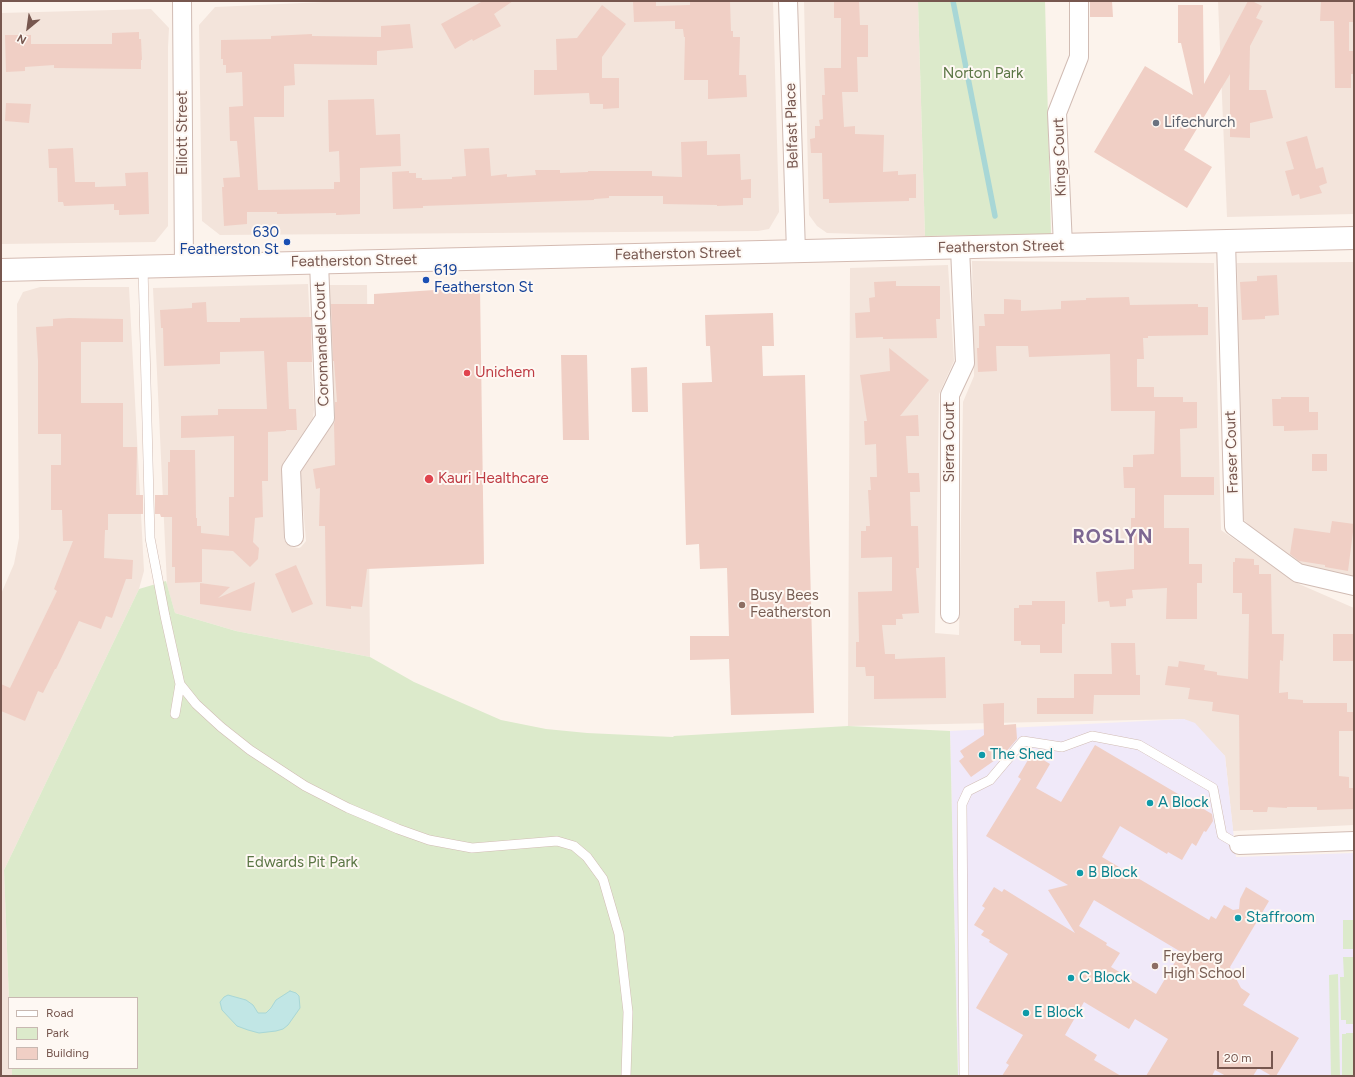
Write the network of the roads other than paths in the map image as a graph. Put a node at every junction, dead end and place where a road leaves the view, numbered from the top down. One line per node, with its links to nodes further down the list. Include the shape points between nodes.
1 (182, 1): 10 (street, Elliott Street)
2 (788, 1): 8 (street, Belfast Place)
3 (1079, 1): 6 (street, Kings Court, via 1080,56 1057,113)
4 (1354, 238): 5 (main road, Featherston Street)
5 (1226, 242): 6 (main road, Featherston Street); 14 (street, Fraser Court, via 1234,526 1298,573)
6 (1063, 246): 7 (main road, Featherston Street)
7 (960, 248): 8 (main road, Featherston Street); 15 (street, Sierra Court, via 965,363 950,395)
8 (796, 252): 9 (main road, Featherston Street)
9 (319, 262): 10 (main road, Featherston Street); 13 (street, Coromandel Court, via 325,418 291,469)
10 (184, 265): 11 (main road, Featherston Street)
11 (143, 266): 12 (main road, Featherston Street); 16 (lane, via 150,538)
12 (1, 270)
13 (294, 537)
14 (1354, 586)
15 (950, 614)
16 (180, 684): 17 (lane); 20 (lane, via 196,704 250,750 305,786 348,808 429,840 472,848 557,841 574,846 587,857 603,879 618,934 628,1012)
17 (175, 714)
18 (1354, 841): 19 (street)
19 (1239, 845): 21 (lane, via 1222,835 1213,788 1139,745 1092,736 1062,747 1023,741 990,780 968,791 962,804)
20 (626, 1076)
21 (964, 1076)

